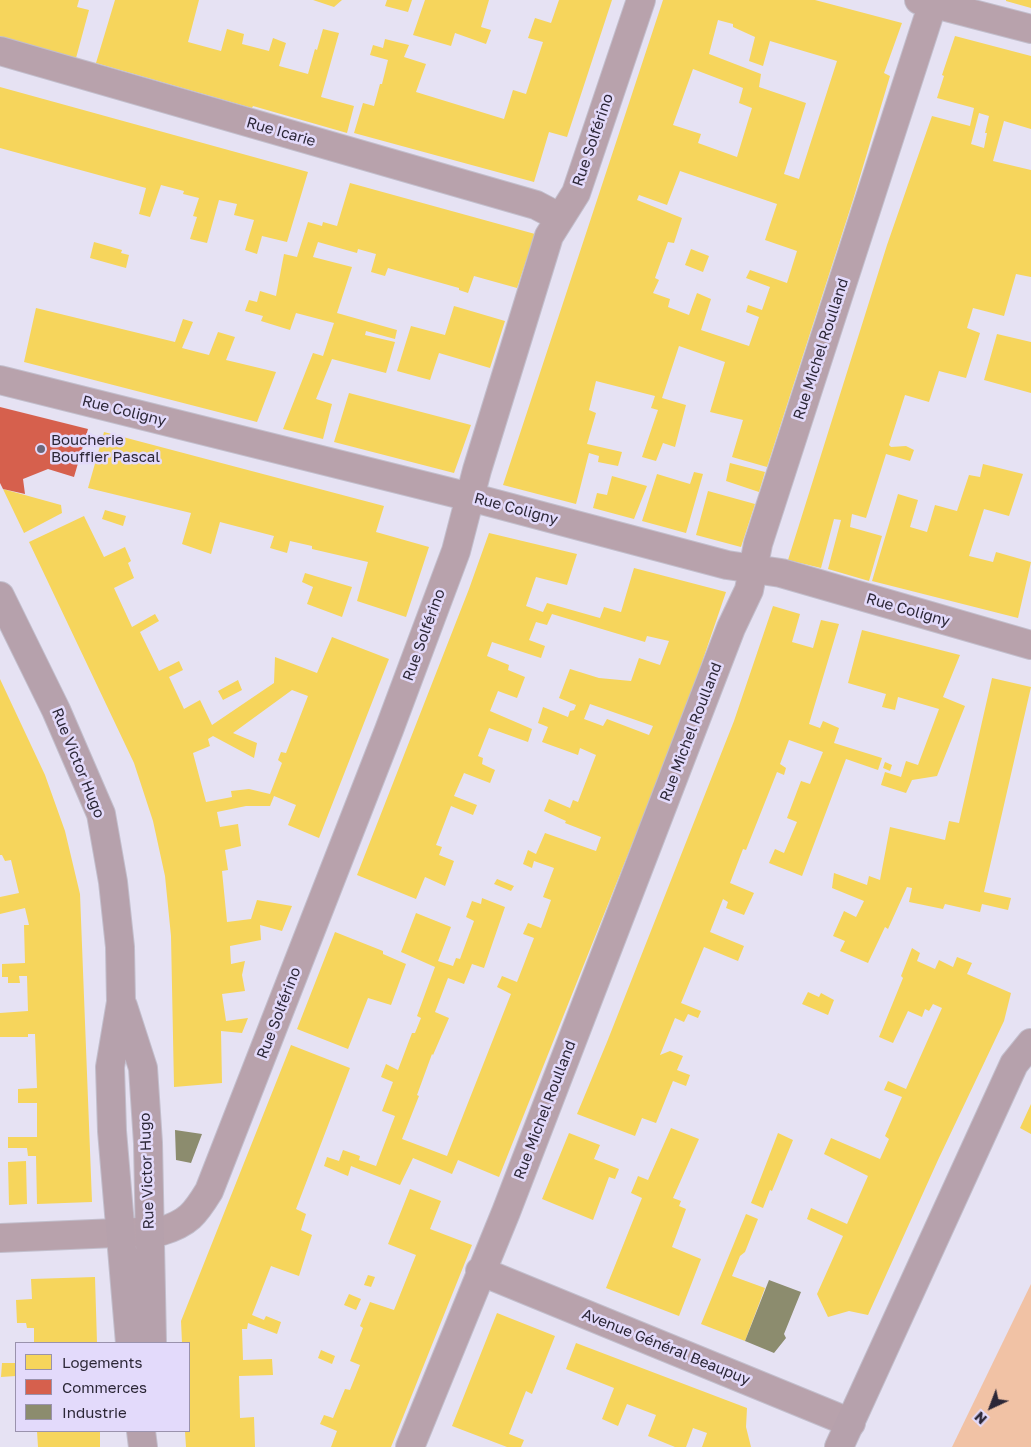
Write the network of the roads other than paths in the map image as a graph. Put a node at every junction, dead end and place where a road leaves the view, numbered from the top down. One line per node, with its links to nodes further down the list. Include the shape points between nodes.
1 (641, 0): 5 (street, Rue Solférino, via 576,193)
2 (926, 2): 3 (street); 8 (street, Rue Michel Roulland)
3 (1031, 29)
4 (0, 51): 5 (street, Rue Icarie, via 536,205)
5 (559, 217): 7 (street, Rue Solférino, via 549,236)
6 (0, 380): 7 (street, Rue Coligny)
7 (470, 497): 8 (street, Rue Coligny, via 727,565); 13 (street, Rue Solférino, via 456,551 389,730 209,1192 189,1219 162,1231)
8 (753, 568): 10 (street, Rue Coligny, via 781,573); 16 (street, Rue Michel Roulland, via 749,590 731,628)
9 (0, 596): 11 (main road, Rue Victor Hugo, via 56,710 101,814 113,882)
10 (1031, 645)
11 (122, 1002): 13 (main road, Rue Victor Hugo, via 143,1068); 14 (main road, Rue Victor Hugo, via 110,1067)
12 (1031, 1043): 19 (main road, via 1014,1064)
13 (149, 1231): 14 (street, Rue Solférino); 18 (main road, Rue Victor Hugo)
14 (120, 1232): 15 (street, Rue Solférino); 17 (main road, Rue Victor Hugo)
15 (0, 1238)
16 (480, 1271): 19 (street, Avenue Général Beaupuy); 24 (street, Rue Michel Roulland)
17 (130, 1342)
18 (152, 1342)
19 (851, 1423): 25 (main road)
20 (141, 1432): 22 (main road)
21 (148, 1432): 23 (main road)
22 (143, 1447)
23 (147, 1447)
24 (410, 1447)
25 (838, 1447)

